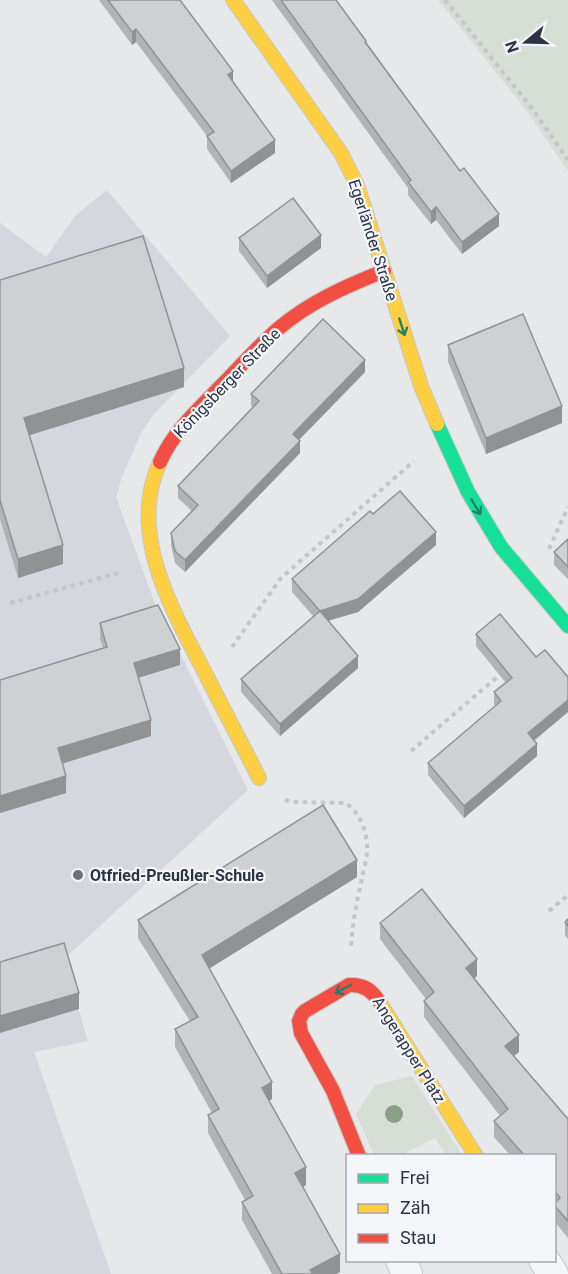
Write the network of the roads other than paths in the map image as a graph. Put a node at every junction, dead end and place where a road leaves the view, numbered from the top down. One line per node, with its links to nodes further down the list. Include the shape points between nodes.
1 (233, 0): 2 (street, Egerländer Straße, via 341,153 357,185)
2 (384, 271): 3 (street, Egerländer Straße, one-way to 3, via 421,386 468,492 501,548); 4 (street, Königsberger Straße, via 327,296 263,341 175,435 152,483 148,512 150,543 162,586)
3 (568, 626)
4 (259, 778)
5 (359, 1154): 6 (street, Angerapper Platz, one-way to 5, via 375,995 356,984 303,1012 299,1024)
6 (475, 1154)

